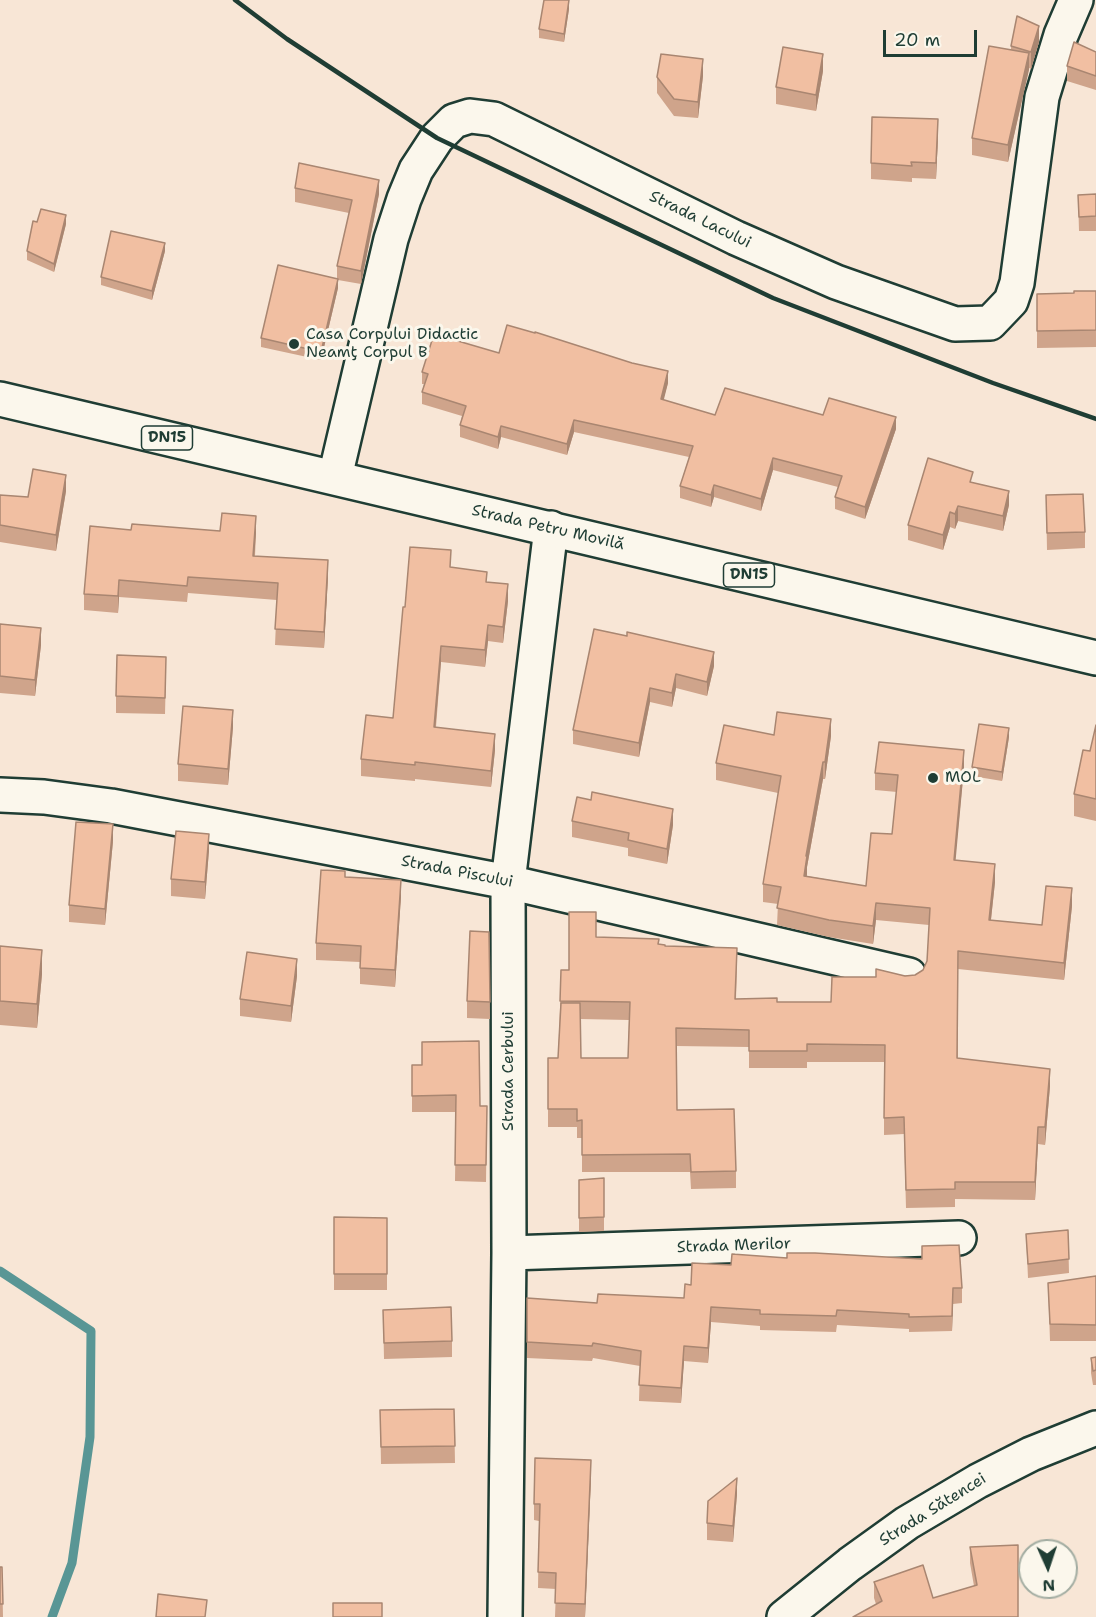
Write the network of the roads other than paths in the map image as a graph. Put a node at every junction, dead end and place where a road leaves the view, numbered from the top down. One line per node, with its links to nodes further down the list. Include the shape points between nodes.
1 (1076, 0): 3 (street, Strada Lacului, via 1041,97 1017,283 1011,300 990,323 955,324 836,282 736,238 494,119 470,116 454,121 437,138 416,170 404,199)
2 (0, 399): 3 (street, Strada Petru Movilă / DN15)
3 (335, 477): 4 (street, Strada Petru Movilă / DN15)
4 (551, 528): 5 (street, Strada Petru Movilă / DN15); 7 (street, Strada Cerbului)
5 (1096, 658)
6 (0, 795): 7 (street, Strada Piscului, via 132,809)
7 (508, 882): 8 (street, Strada Piscului); 10 (street, Strada Cerbului)
8 (909, 975)
9 (959, 1238): 10 (street, Strada Merilor)
10 (509, 1253): 12 (street, Strada Cerbului)
11 (1096, 1428): 13 (street, Strada Sătencei, via 1031,1454 907,1522)
12 (505, 1617)
13 (784, 1617)

